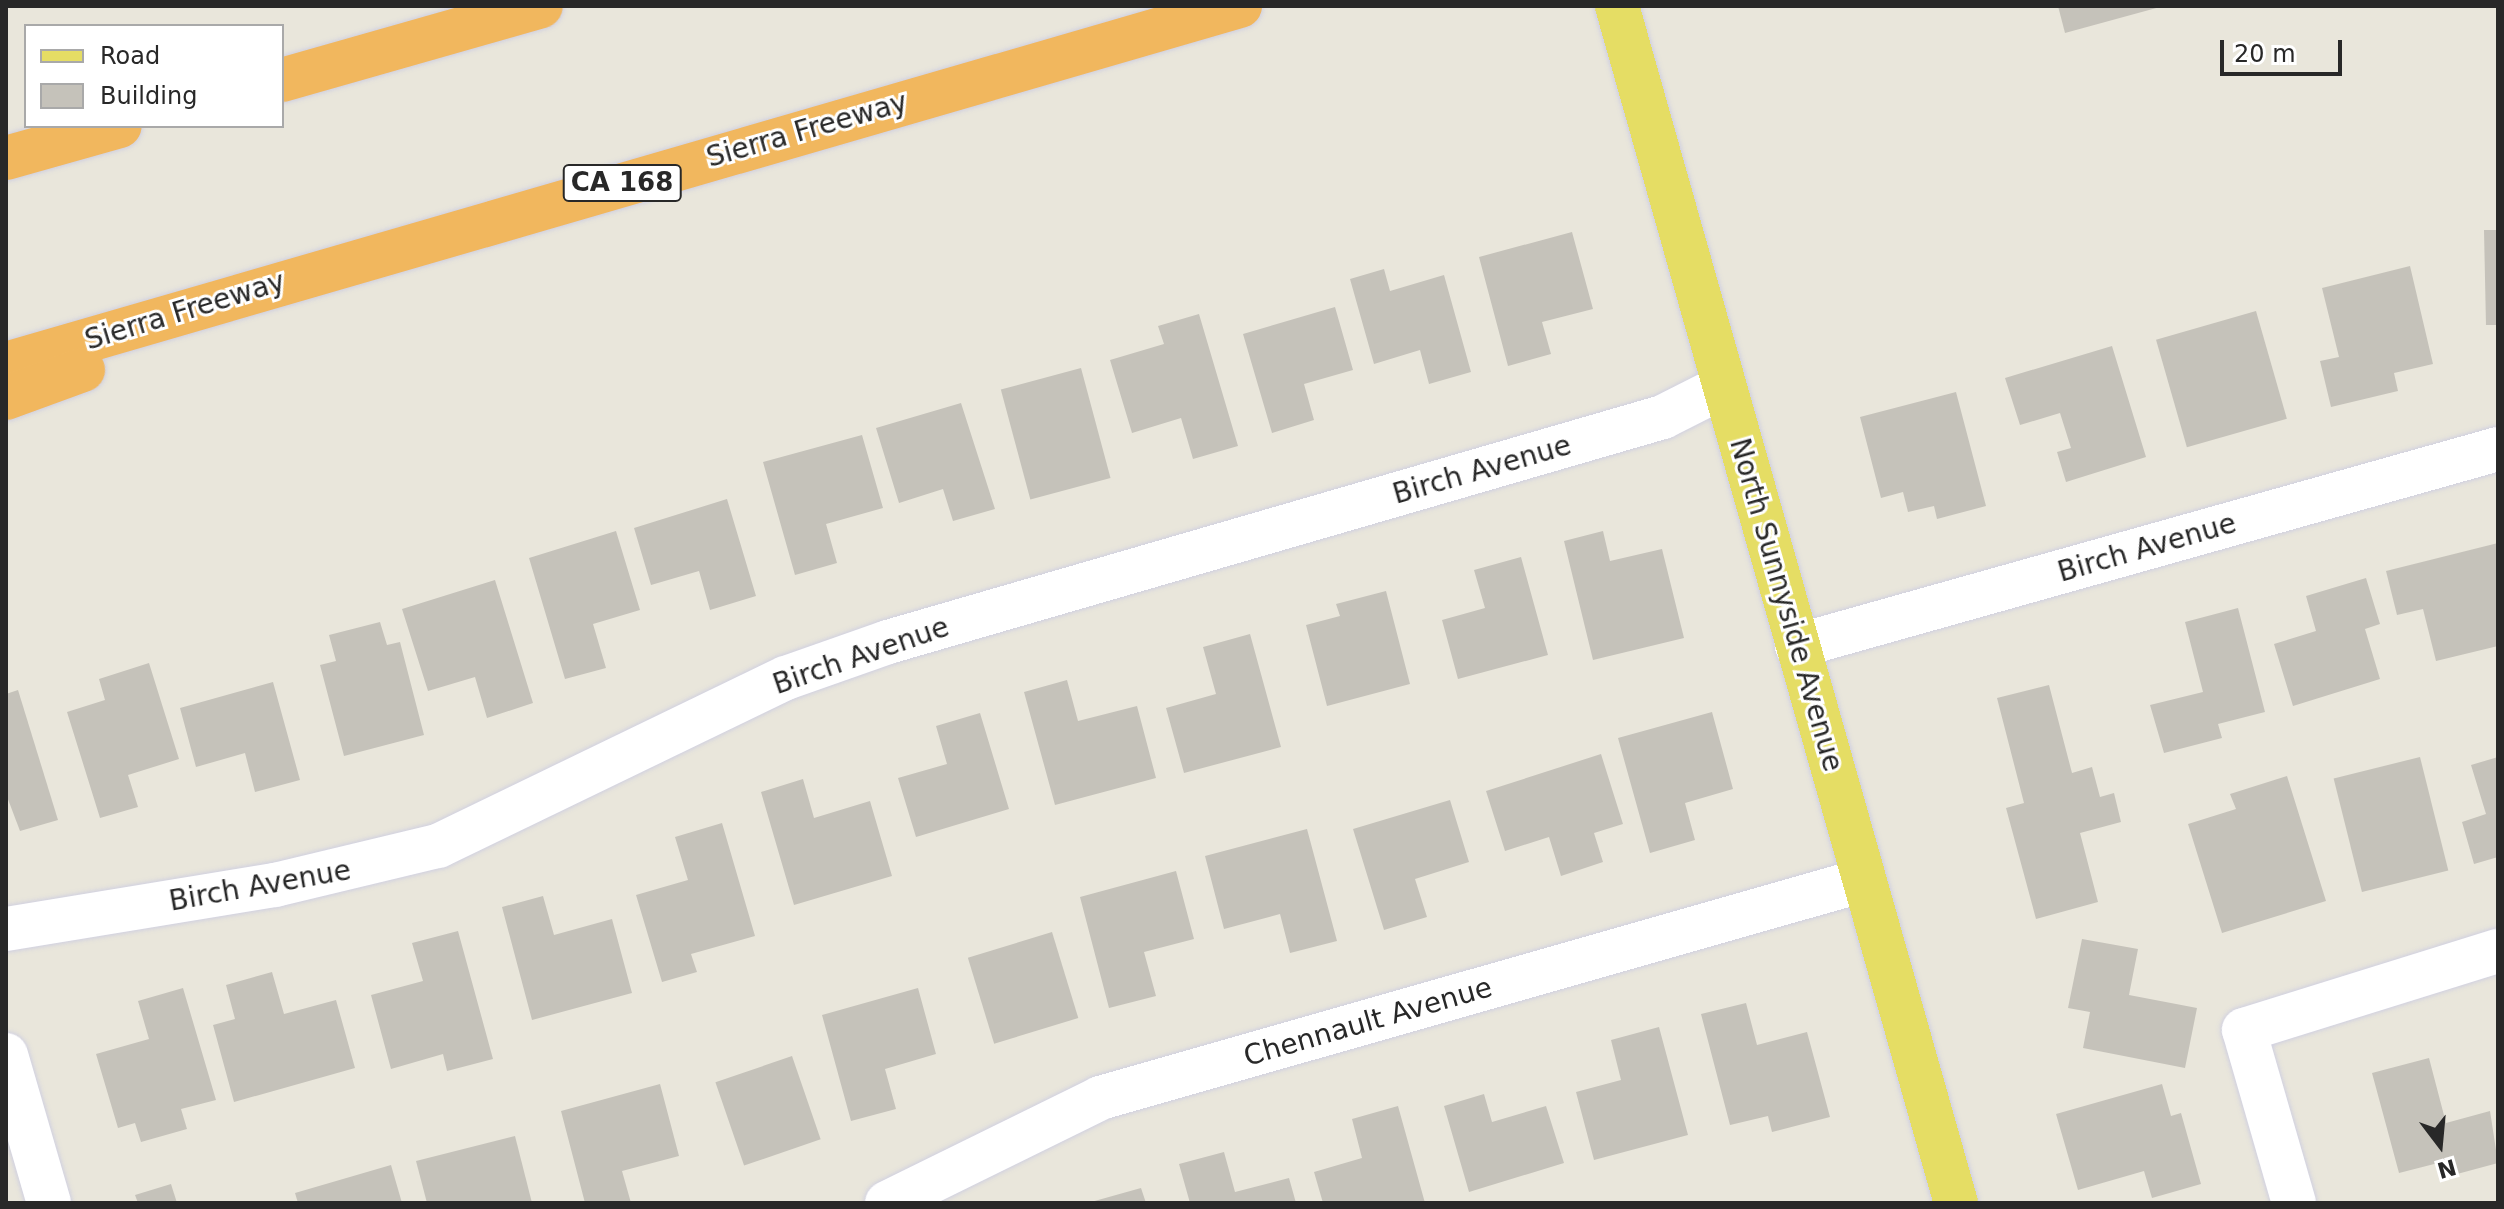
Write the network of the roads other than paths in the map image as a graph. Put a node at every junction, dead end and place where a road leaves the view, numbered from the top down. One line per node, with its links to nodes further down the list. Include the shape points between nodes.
1 (541, 6): 4 (highway)
2 (1240, 6): 7 (highway, Sierra Freeway / CA 168)
3 (1619, 13): 9 (main road, North Sunnyside Avenue)
4 (284, 79)
5 (113, 128): 6 (highway)
6 (6, 158)
7 (466, 228): 8 (highway, Sierra Freeway / CA 168); 10 (highway)
8 (6, 364)
9 (1724, 386): 12 (main road, North Sunnyside Avenue); 14 (street, Birch Avenue, via 1663,417 845,658 438,846 275,885)
10 (6, 398)
11 (2498, 449): 12 (street, Birch Avenue)
12 (1797, 646): 13 (main road, North Sunnyside Avenue)
13 (1864, 880): 18 (street, Chennault Avenue, via 1100,1098); 19 (main road, North Sunnyside Avenue)
14 (6, 929)
15 (2498, 951): 20 (street, via 2244,1030)
16 (6, 1055): 17 (street)
17 (49, 1203)
18 (887, 1203)
19 (1956, 1203)
20 (2294, 1203)

